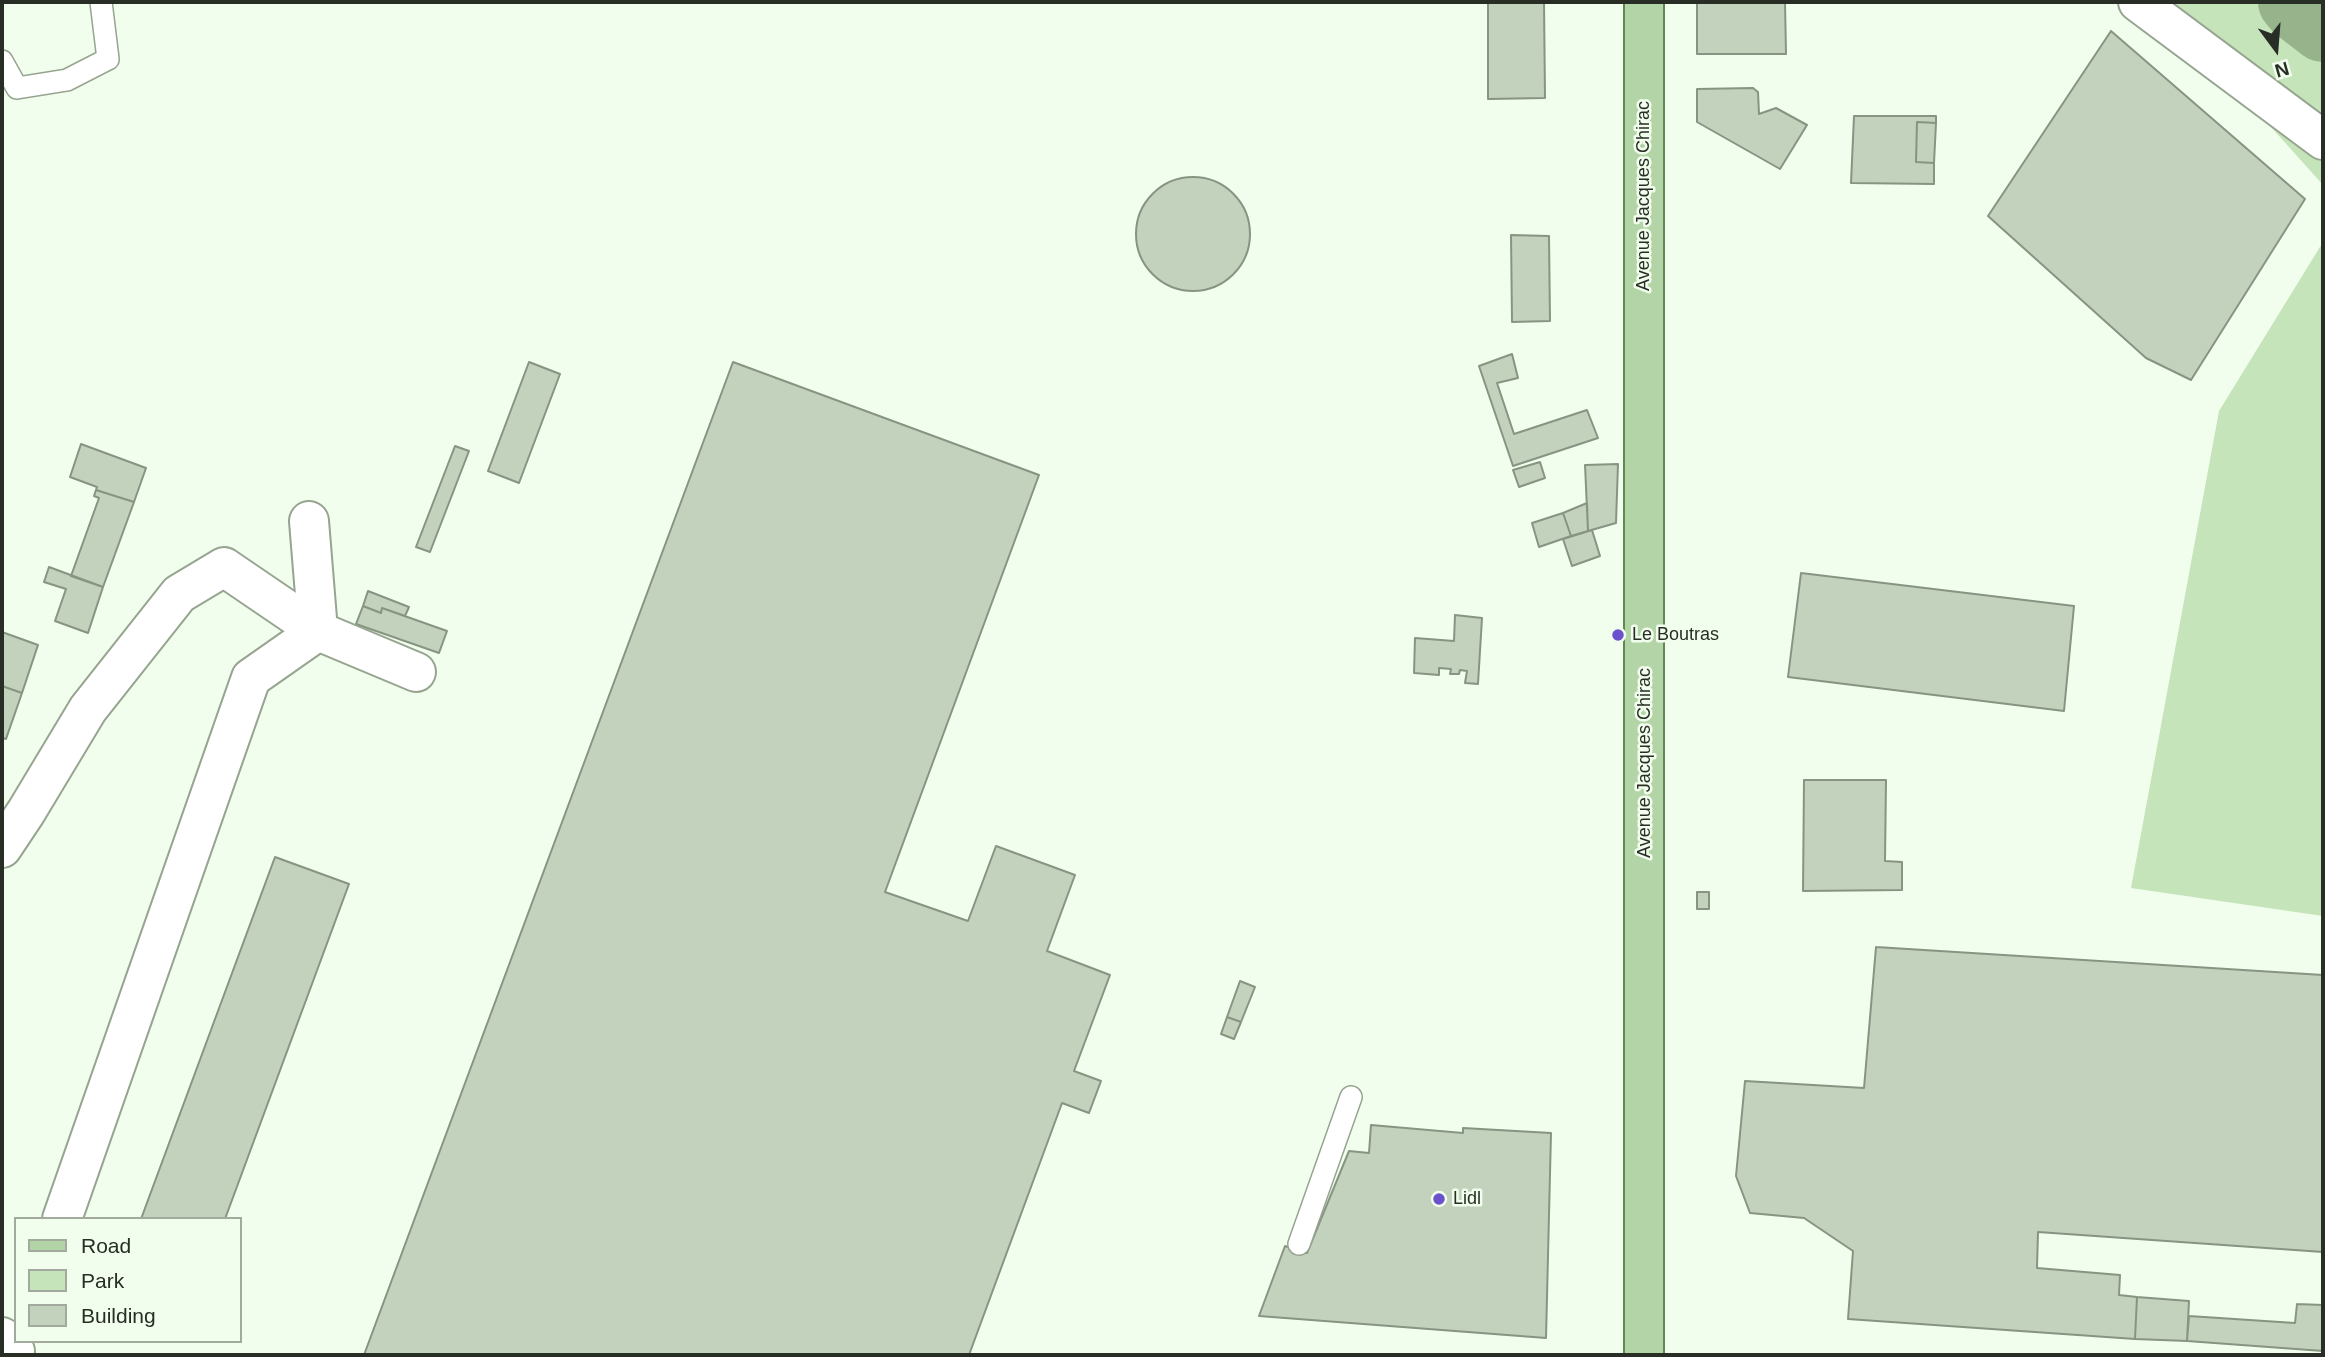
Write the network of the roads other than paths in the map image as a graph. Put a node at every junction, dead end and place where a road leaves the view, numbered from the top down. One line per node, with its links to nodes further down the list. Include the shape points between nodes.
1 (101, 2): 4 (lane, via 108,59 67,80 17,88)
2 (1644, 2): 13 (main road, Avenue Jacques Chirac)
3 (2138, 2): 5 (street)
4 (2, 61)
5 (2323, 140)
6 (309, 521): 7 (street)
7 (318, 631): 8 (street); 9 (street, via 224,567 179,594 88,709); 11 (street, via 251,678)
8 (416, 672)
9 (2, 848)
10 (1351, 1097): 12 (lane)
11 (63, 1217)
12 (1299, 1244)
13 (1644, 1355)

